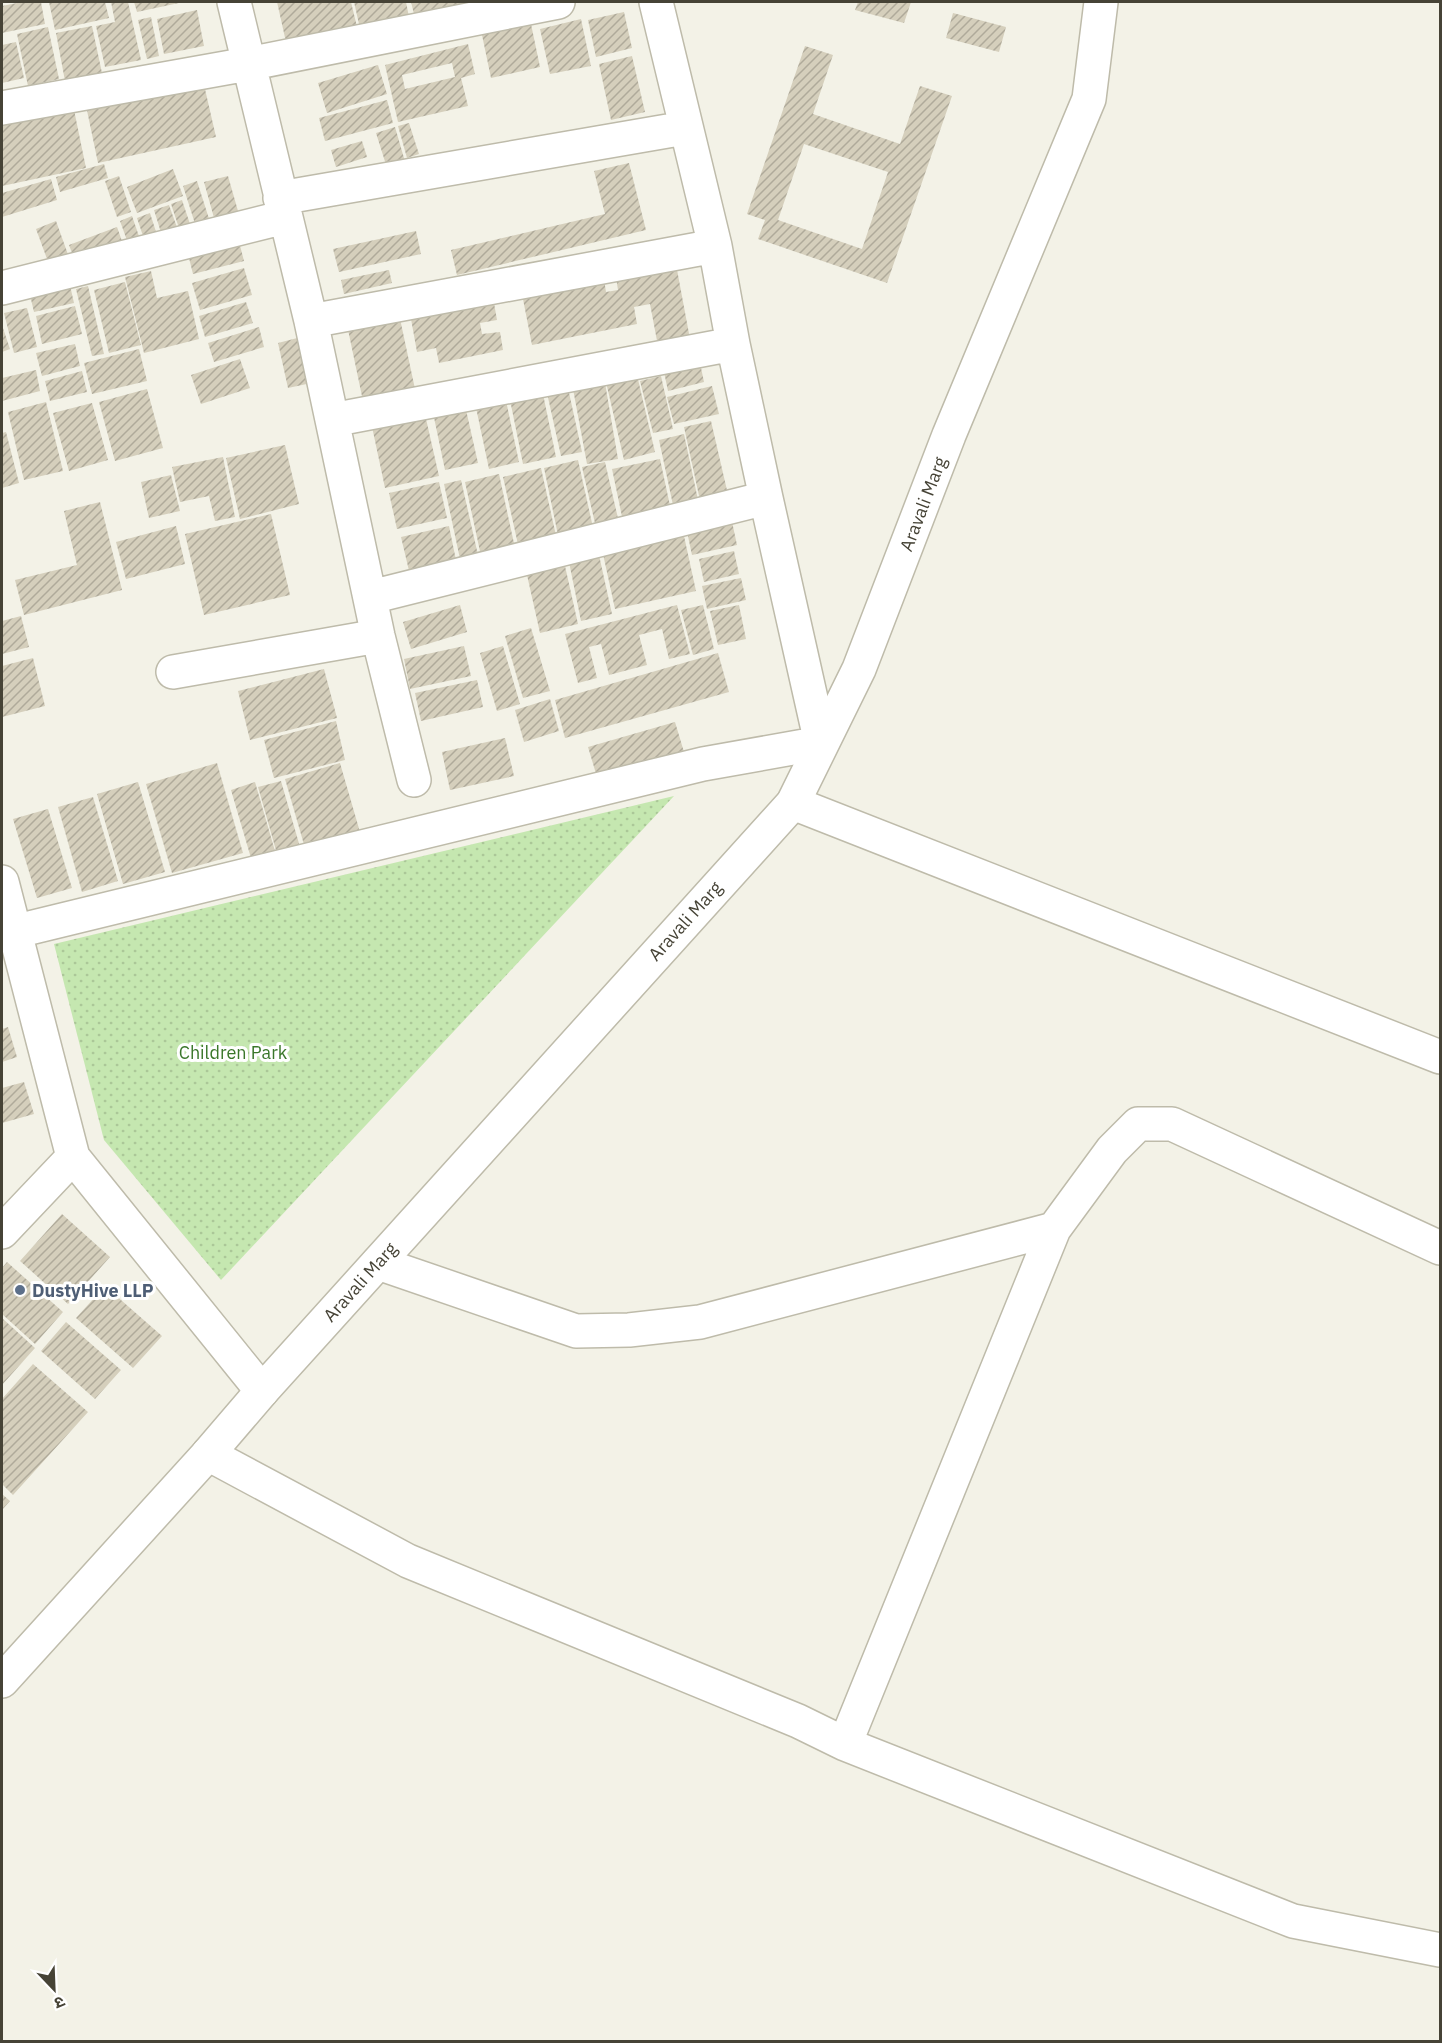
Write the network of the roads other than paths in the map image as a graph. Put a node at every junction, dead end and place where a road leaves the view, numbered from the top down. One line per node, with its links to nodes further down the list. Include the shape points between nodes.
1 (234, 2): 5 (street)
2 (558, 2): 5 (street)
3 (656, 2): 7 (street)
4 (1101, 2): 18 (street, Aravali Marg, via 1089,99 949,435 859,669)
5 (248, 64): 6 (street); 8 (street)
6 (2, 108)
7 (685, 128): 8 (street); 9 (street)
8 (283, 208): 10 (street); 11 (street)
9 (716, 246): 11 (street); 12 (street)
10 (2, 288)
11 (310, 321): 13 (street)
12 (734, 344): 13 (street); 14 (street)
13 (332, 420): 15 (street)
14 (766, 498): 15 (street); 18 (street)
15 (371, 597): 16 (street)
16 (378, 636): 17 (street); 19 (street)
17 (173, 672)
18 (821, 743): 20 (street, Aravali Marg); 22 (street, via 691,766)
19 (414, 780)
20 (793, 802): 23 (street); 28 (street, Aravali Marg)
21 (2, 882): 22 (street)
22 (14, 932): 24 (street)
23 (1440, 1057)
24 (73, 1157): 26 (street); 29 (street)
25 (1054, 1229): 27 (street, via 1112,1150 1138,1124 1172,1124); 28 (street, via 700,1322 629,1330 576,1331); 32 (street)
26 (2, 1232)
27 (1440, 1248)
28 (378, 1263): 29 (street, Aravali Marg)
29 (262, 1391): 30 (street, Aravali Marg)
30 (208, 1454): 31 (street, Aravali Marg); 32 (street, via 408,1561 798,1721)
31 (2, 1681)
32 (845, 1744): 33 (street, via 1293,1921)
33 (1440, 1950)

